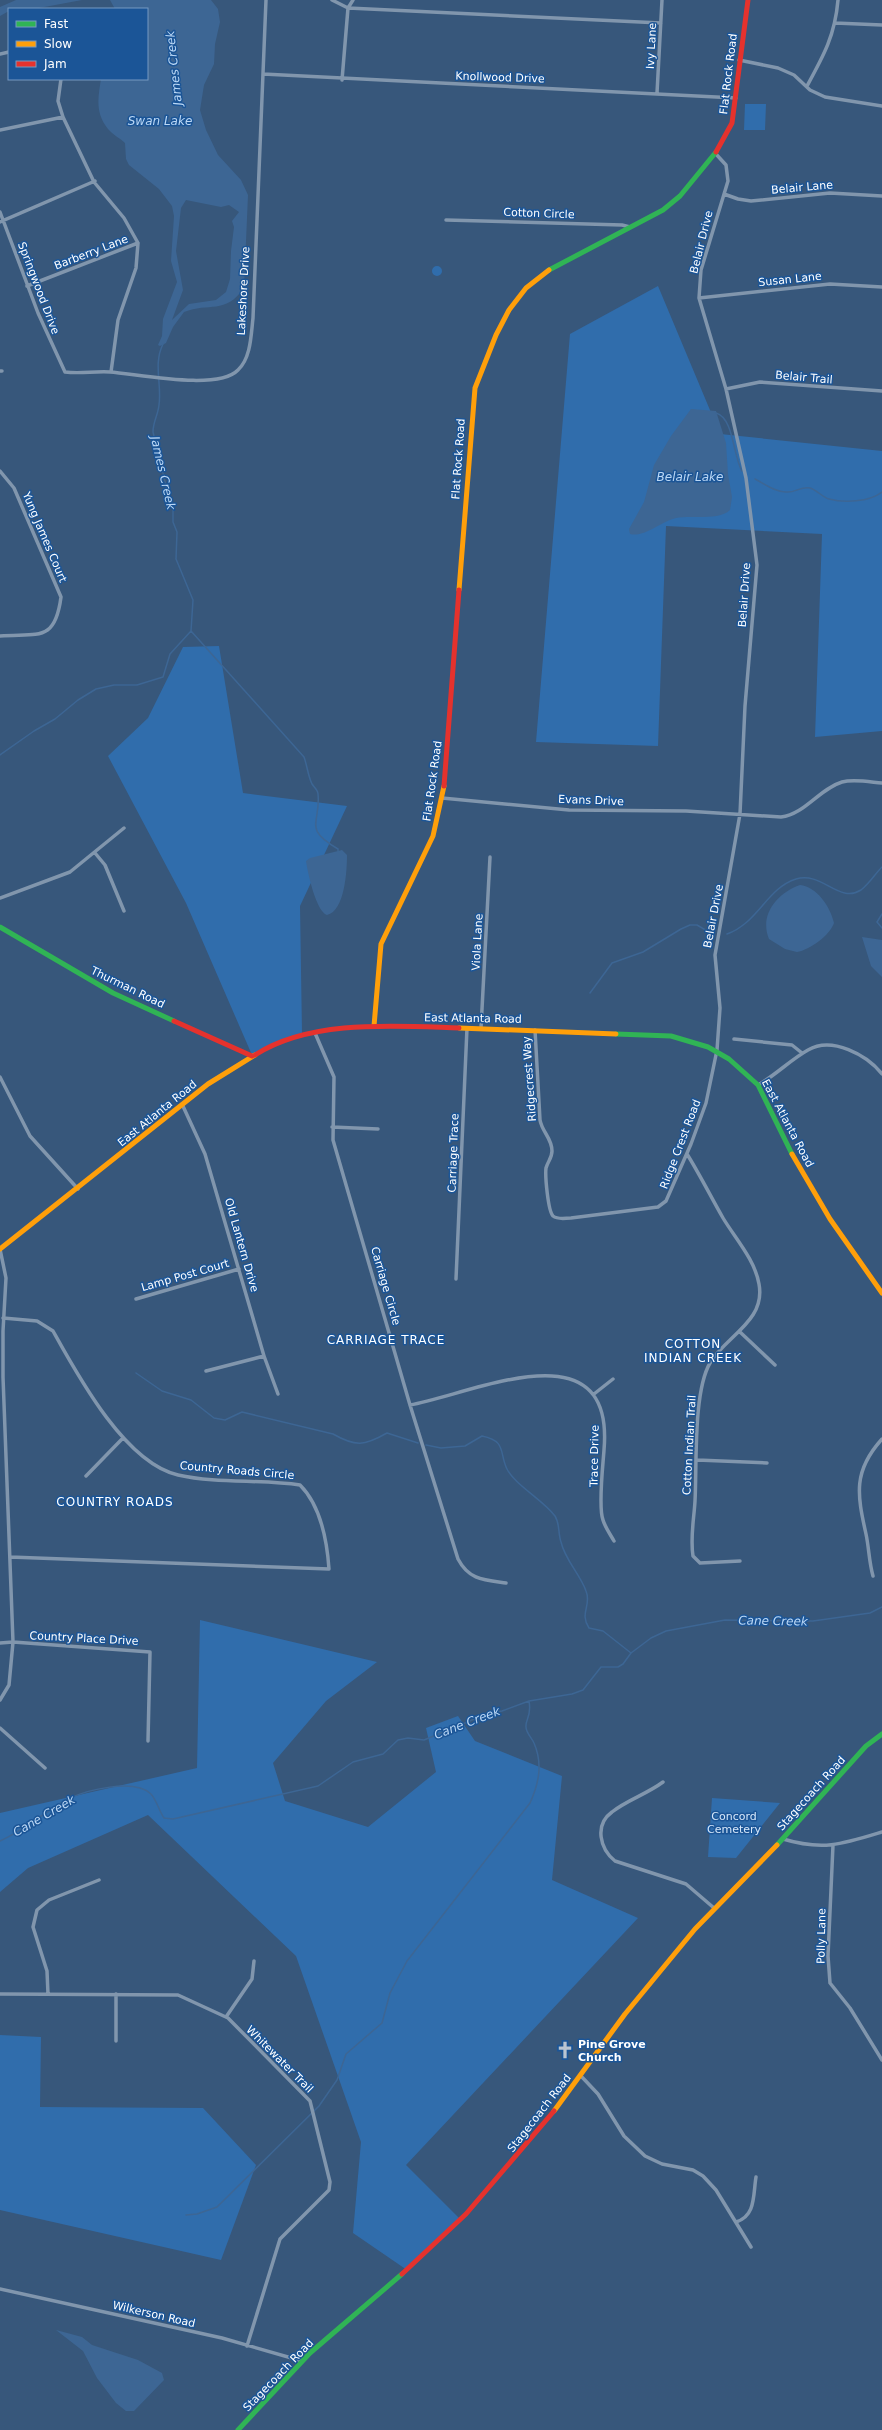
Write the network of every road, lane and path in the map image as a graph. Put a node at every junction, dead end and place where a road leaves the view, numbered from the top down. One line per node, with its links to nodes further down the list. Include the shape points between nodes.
1 (266, 0): 12 (street, Lakeshore Drive)
2 (332, 0): 7 (street)
3 (353, 0): 7 (street)
4 (662, 0): 8 (street, Ivy Lane)
5 (748, 0): 11 (street, Flat Rock Road)
6 (838, 0): 9 (street)
7 (348, 8): 8 (street); 14 (street)
8 (662, 23): 16 (street, Ivy Lane)
9 (835, 23): 10 (street); 15 (street, via 829,47)
10 (882, 25)
11 (739, 60): 15 (street, via 778,68 794,75); 17 (street, Flat Rock Road)
12 (263, 74): 14 (street, Knollwood Drive); 34 (street, Lakeshore Drive, via 252,318 245,360 238,371 224,378 163,378)
13 (61, 80): 19 (street, via 58,102)
14 (342, 80): 16 (street, Knollwood Drive)
15 (807, 86): 18 (street, via 825,97)
16 (657, 93): 17 (street, Knollwood Drive)
17 (736, 98): 21 (street, Flat Rock Road, via 732,123)
18 (882, 106)
19 (63, 117): 20 (street); 22 (street)
20 (0, 130)
21 (715, 154): 23 (street, Belair Drive, via 728,169); 28 (street, Flat Rock Road, via 676,200)
22 (95, 181): 27 (street); 29 (street, via 124,218)
23 (724, 194): 24 (street, Belair Lane, via 751,201 830,193); 32 (street, Belair Drive, via 701,270)
24 (882, 196)
25 (0, 212): 27 (street, Springwood Drive)
26 (446, 220): 28 (street, Cotton Circle, via 622,225)
27 (2, 222): 30 (street, Springwood Drive)
28 (631, 228): 40 (street, Flat Rock Road, via 548,270 532,282 505,314 475,386 448,749)
29 (138, 243): 30 (street, Barberry Lane); 34 (street, via 136,268 118,320)
30 (28, 286): 33 (street, Springwood Drive)
31 (882, 287): 32 (street, Susan Lane, via 830,284)
32 (699, 298): 35 (street, Belair Drive)
33 (62, 369): 34 (street, Lakeshore Drive, via 73,373)
34 (111, 372)
35 (726, 389): 36 (street, Belair Trail, via 760,382); 41 (street, Belair Drive, via 746,478 757,565 745,706)
36 (882, 391)
37 (0, 471): 38 (street, Yung James Court, via 14,488 60,597 54,626 44,633)
38 (0, 636)
39 (882, 783): 41 (street, Evans Drive, via 839,783 785,816)
40 (442, 798): 41 (street, Evans Drive, via 569,810); 48 (street, Flat Rock Road, via 430,843 381,944)
41 (740, 814): 54 (street, Belair Drive, via 715,955 720,1008)
42 (124, 828): 43 (street)
43 (95, 853): 45 (street, via 70,872); 46 (street, via 105,865)
44 (490, 856): 50 (street, Viola Lane)
45 (0, 898)
46 (124, 911)
47 (0, 927): 56 (street, Thurman Road, via 113,993)
48 (374, 1026): 49 (street, East Atlanta Road); 52 (street, East Atlanta Road)
49 (467, 1028): 50 (street, East Atlanta Road); 68 (street, Carriage Trace)
50 (480, 1028): 51 (street, East Atlanta Road)
51 (535, 1030): 54 (street, East Atlanta Road, via 671,1036 700,1042); 65 (street, Ridgecrest Way, via 540,1120 542,1131 551,1142 552,1151 546,1172 549,1208 552,1215 558,1218 571,1218)
52 (315, 1033): 56 (street, East Atlanta Road, via 262,1050); 61 (street, Carriage Circle, via 334,1077)
53 (734, 1039): 55 (street, via 792,1045)
54 (717, 1050): 59 (street, East Atlanta Road, via 747,1072); 63 (street, Ridge Crest Road, via 706,1103)
55 (802, 1053): 57 (street, via 816,1047 846,1048 869,1060); 59 (street)
56 (252, 1056): 60 (street, East Atlanta Road)
57 (882, 1074)
58 (0, 1077): 64 (street, via 30,1136)
59 (758, 1085): 69 (street, East Atlanta Road, via 820,1202 851,1252)
60 (182, 1104): 64 (street, East Atlanta Road); 67 (street, Old Lantern Drive, via 205,1154)
61 (332, 1126): 62 (street); 79 (street, Carriage Circle, via 335,1148)
62 (378, 1129)
63 (687, 1154): 65 (street, Ridge Crest Road, via 666,1201 658,1207); 72 (street, Cotton Indian Trail, via 750,1260 759,1284 758,1306)
64 (78, 1189): 66 (street, East Atlanta Road)
65 (649, 1208)
66 (0, 1249): 71 (street, via 6,1278)
67 (239, 1269): 70 (street, Lamp Post Court); 73 (street, Old Lantern Drive)
68 (456, 1279)
69 (882, 1293)
70 (136, 1299)
71 (3, 1318): 80 (street, Country Roads Circle, via 38,1321 53,1331); 86 (street)
72 (740, 1332): 74 (street); 82 (street, Cotton Indian Trail, via 720,1350 710,1364 703,1381 697,1430)
73 (264, 1356): 75 (street); 77 (street, Old Lantern Drive)
74 (775, 1365)
75 (206, 1372)
76 (613, 1379): 78 (street)
77 (278, 1394)
78 (594, 1394): 79 (street, via 578,1383 537,1375 502,1380); 85 (street, Trace Drive, via 603,1418 605,1437 602,1519)
79 (410, 1405): 89 (street, Carriage Circle, via 456,1552 464,1570 483,1580)
80 (123, 1438): 84 (street); 86 (street, Country Roads Circle, via 143,1457 176,1474 300,1485 308,1492 317,1510 326,1543 329,1570)
81 (882, 1439): 88 (street, via 859,1474 860,1504)
82 (697, 1460): 83 (street); 87 (street, Cotton Indian Trail, via 693,1556 700,1563)
83 (767, 1463)
84 (86, 1476)
85 (614, 1541)
86 (10, 1557): 90 (street)
87 (740, 1562)
88 (873, 1576)
89 (506, 1582)
90 (13, 1642): 91 (street, Country Place Drive); 92 (street, via 9,1685); 95 (street, Country Place Drive, via 150,1652)
91 (0, 1643)
92 (0, 1700)
93 (0, 1728): 96 (street)
94 (882, 1734): 99 (street, Stagecoach Road, via 861,1752)
95 (148, 1741)
96 (45, 1768)
97 (663, 1782): 102 (street, via 610,1813 602,1828 601,1842 608,1856 614,1861 686,1884)
98 (882, 1832): 100 (street)
99 (783, 1839): 100 (street, via 814,1846); 102 (street, Stagecoach Road)
100 (834, 1845): 109 (street, Polly Lane, via 828,1956 830,1983 850,2008)
101 (99, 1880): 105 (street, via 49,1900 37,1910 33,1927 47,1971)
102 (714, 1908): 110 (street, Stagecoach Road, via 625,2014)
103 (254, 1961): 107 (street, via 252,1979)
104 (0, 1994): 105 (street, Whitewater Trail)
105 (48, 1994): 106 (street, Whitewater Trail)
106 (116, 1994): 107 (street, Whitewater Trail, via 178,1995); 108 (street)
107 (226, 2017): 115 (street, Whitewater Trail, via 310,2101 330,2182 329,2190 280,2239)
108 (116, 2041)
109 (882, 2060)
110 (580, 2076): 112 (street, via 598,2094 624,2136 645,2156 662,2164 693,2170 703,2176 716,2190); 116 (street, Stagecoach Road, via 519,2155 466,2214 387,2288)
111 (756, 2177): 112 (street, via 752,2207 748,2216)
112 (736, 2222): 113 (street)
113 (751, 2247)
114 (0, 2289): 115 (street, Wilkerson Road, via 129,2316)
115 (247, 2346): 116 (street, Wilkerson Road)
116 (302, 2360): 117 (street, Stagecoach Road)
117 (238, 2430)

